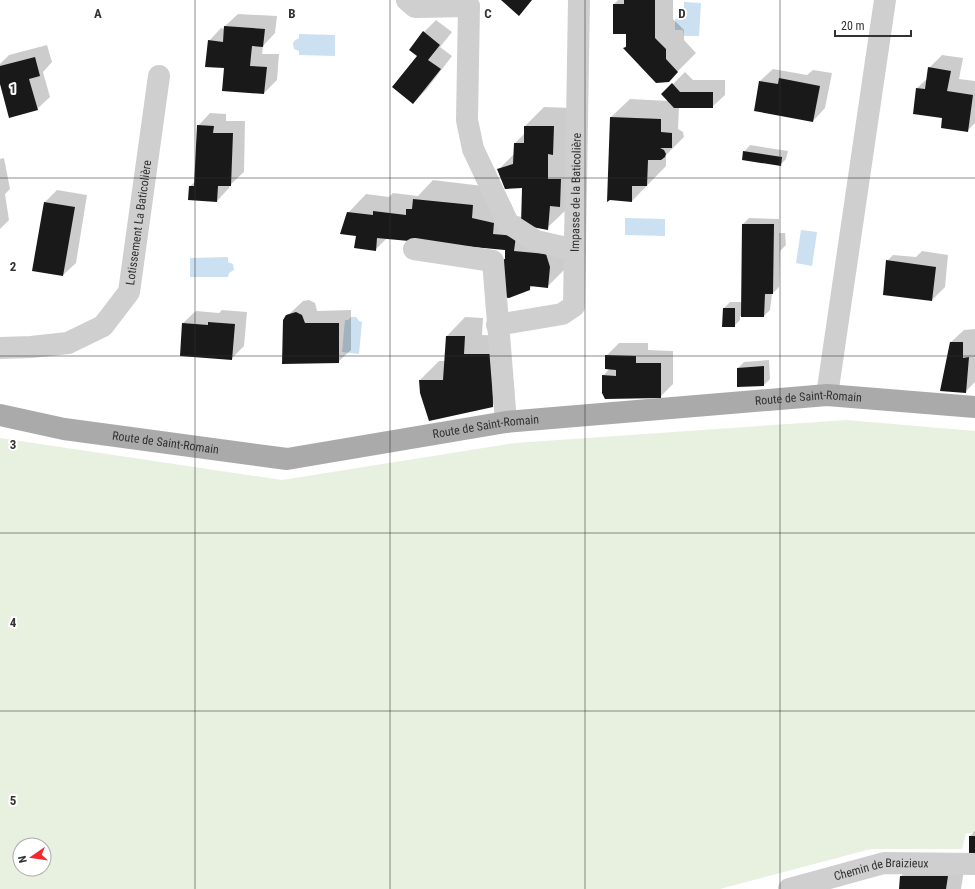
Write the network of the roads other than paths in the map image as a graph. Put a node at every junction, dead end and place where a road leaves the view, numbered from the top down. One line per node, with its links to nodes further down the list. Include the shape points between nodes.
1 (407, 0): 6 (street, via 415,7 469,6 467,120 473,149 508,223 536,240)
2 (579, 0): 6 (street, Impasse de la Baticolière)
3 (885, 0): 9 (street)
4 (159, 76): 8 (street, Lotissement La Baticolière, via 129,292 103,326 68,343)
5 (414, 248): 7 (street, via 493,261)
6 (574, 250): 7 (street, Impasse de la Baticolière, via 574,306 562,314)
7 (498, 325): 12 (street)
8 (0, 348)
9 (826, 395): 10 (main road, Route de Saint-Romain); 12 (main road, Route de Saint-Romain)
10 (975, 407)
11 (0, 415): 12 (main road, Route de Saint-Romain, via 64,429 287,459)
12 (506, 422)
13 (975, 864): 14 (street, Chemin de Braizieux, via 884,863)
14 (789, 889)

